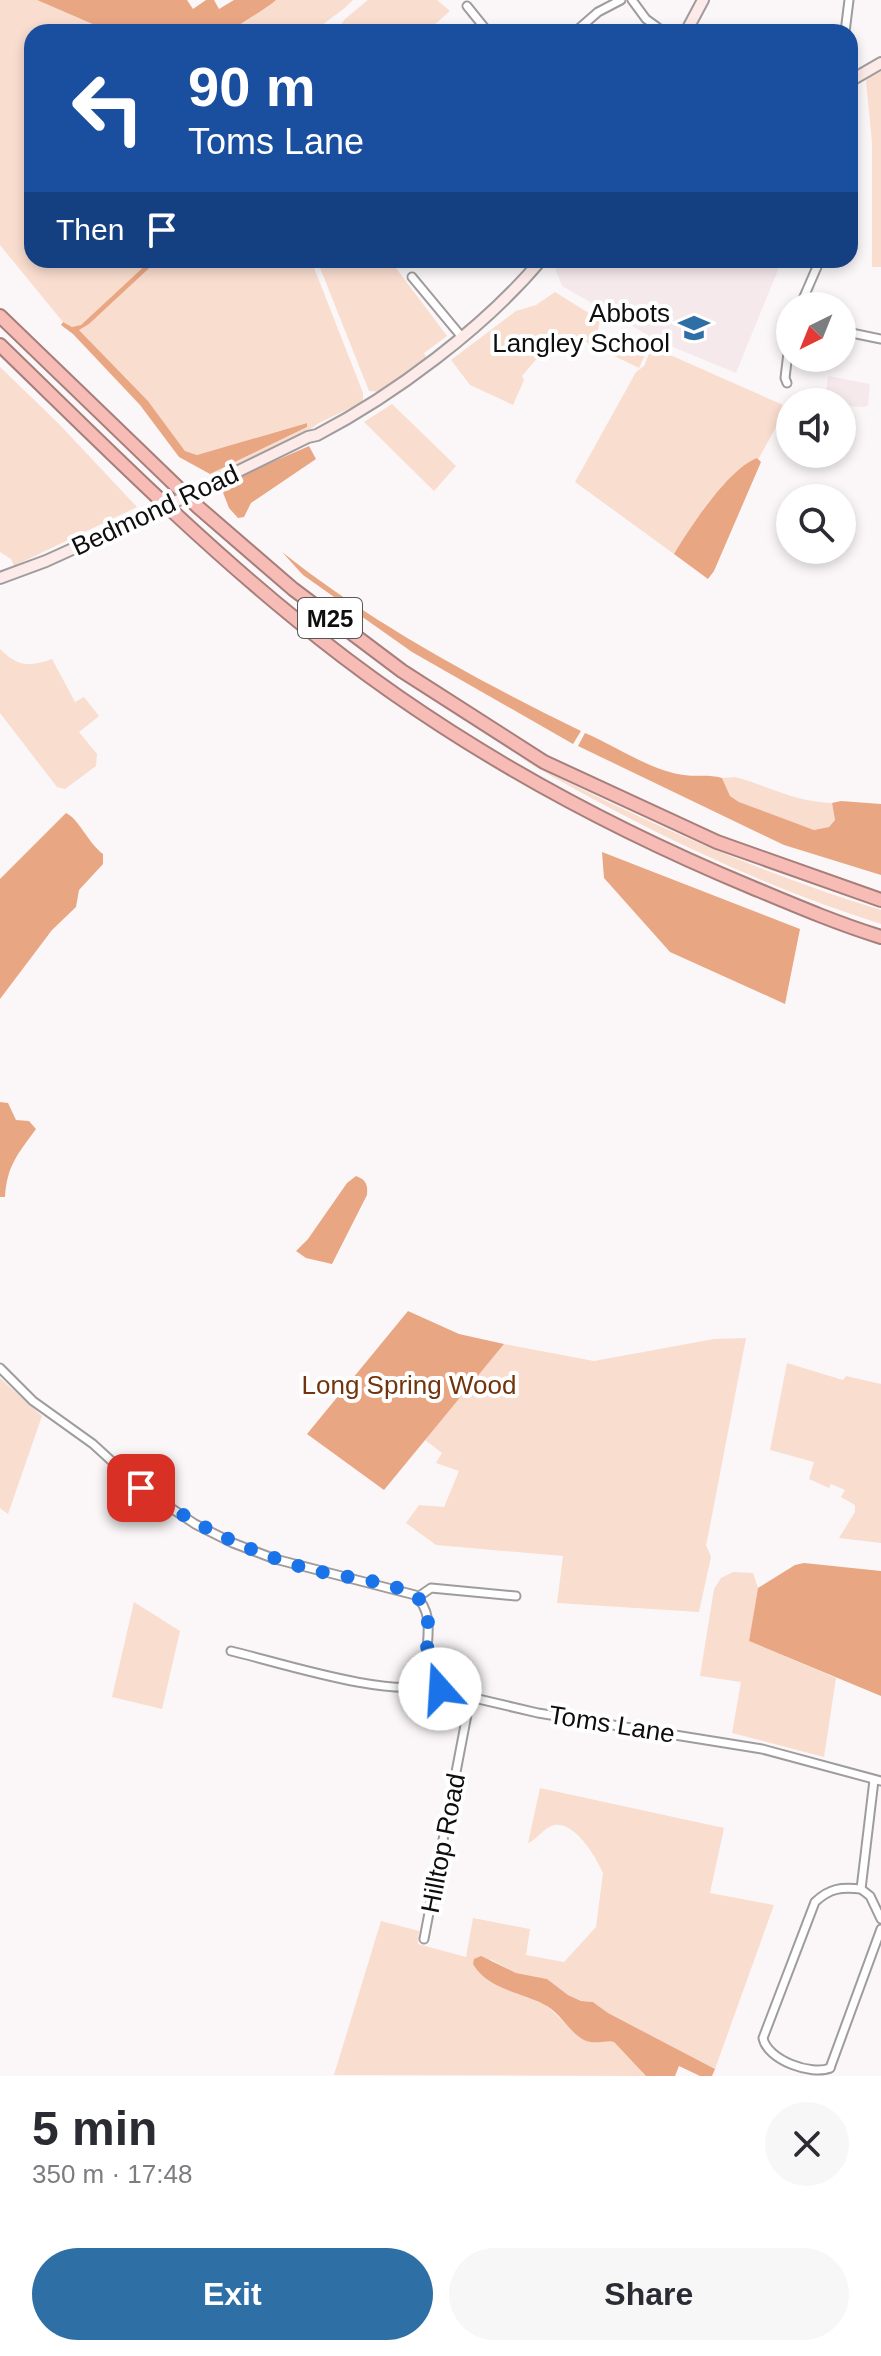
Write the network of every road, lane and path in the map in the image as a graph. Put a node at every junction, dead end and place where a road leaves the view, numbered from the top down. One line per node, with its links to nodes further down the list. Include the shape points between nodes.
1 (621, 0): 7 (street)
2 (632, 0): 8 (street)
3 (703, 0): 9 (street)
4 (849, 0): 10 (street)
5 (467, 6): 6 (street)
6 (482, 24)
7 (584, 24)
8 (653, 24)
9 (690, 24)
10 (846, 24)
11 (881, 63): 12 (street)
12 (858, 75)
13 (534, 268): 19 (street, Bedmond Road)
14 (817, 268): 16 (street)
15 (412, 277): 19 (street)
16 (806, 292)
17 (0, 316): 25 (highway, M25, via 210,517 293,589 413,679 544,762 717,842)
18 (856, 334): 20 (street)
19 (461, 336): 24 (street, Bedmond Road, bridge, via 328,430)
20 (881, 339)
21 (0, 345): 26 (highway, M25, via 182,521 298,622 391,691 530,780 673,854)
22 (788, 372): 23 (street)
23 (787, 383)
24 (0, 578)
25 (881, 900)
26 (881, 937)
27 (0, 1368): 29 (street, via 141,1488 195,1524 275,1559)
28 (516, 1596): 29 (street, via 431,1588)
29 (418, 1597): 31 (street, via 429,1620 426,1664)
30 (231, 1651): 31 (street, via 386,1688)
31 (432, 1682): 32 (street, Toms Lane)
32 (470, 1699): 33 (street, Toms Lane, via 762,1749); 39 (street, Hilltop Road)
33 (878, 1781): 34 (street)
34 (861, 1889): 35 (street); 40 (street, via 843,1887 815,1902 763,2038 780,2060 819,2071)
35 (870, 1896): 36 (street); 37 (street)
36 (881, 1900)
37 (881, 1919)
38 (881, 1929): 40 (street)
39 (424, 1939)
40 (830, 2068): 41 (street)
41 (837, 2076)

